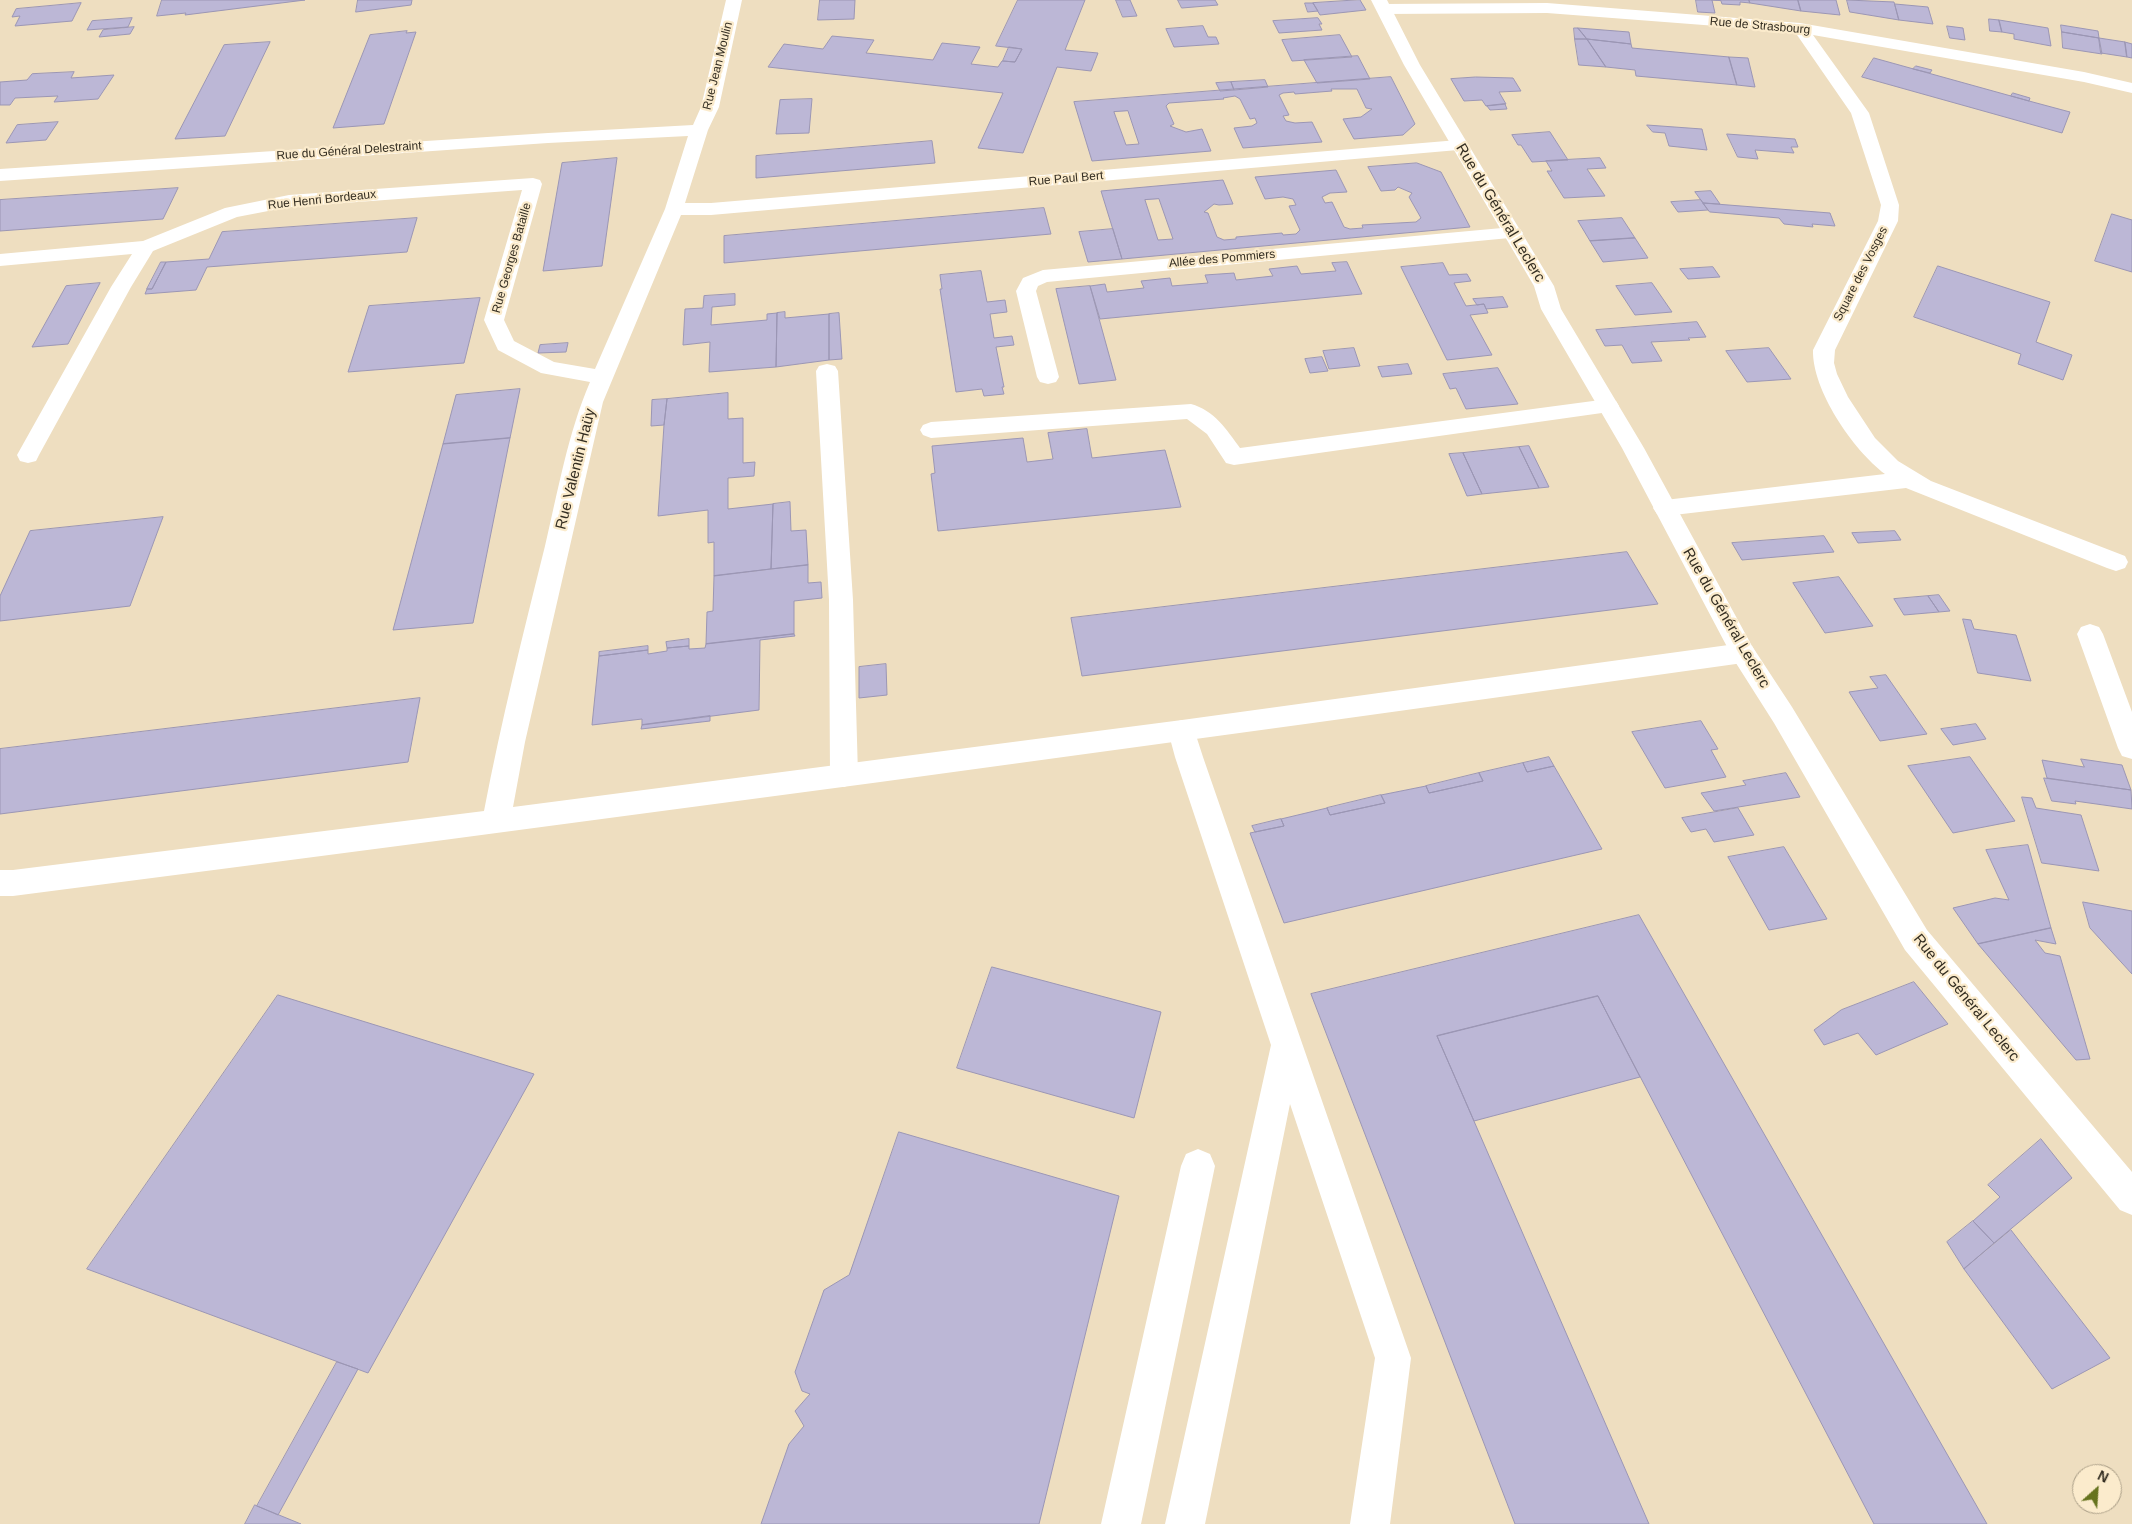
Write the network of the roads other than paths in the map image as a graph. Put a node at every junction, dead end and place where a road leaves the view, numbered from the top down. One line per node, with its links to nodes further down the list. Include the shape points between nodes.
1 (734, 0): 5 (street, Rue Jean Moulin, via 710,107)
2 (1382, 5): 3 (street, Rue de Strasbourg, via 1547,8); 6 (street, Rue du Général Leclerc)
3 (1800, 28): 4 (street, Rue de Strasbourg); 19 (street, Square des Vosges, via 1860,113 1890,206 1888,221 1824,350 1824,366 1856,430 1873,452)
4 (2132, 88)
5 (699, 130): 7 (street, Rue du Général Delestraint); 9 (street, Rue Valentin Haüy)
6 (1458, 145): 9 (street, Rue Paul Bert, via 721,208); 10 (street, Rue du Général Leclerc)
7 (0, 175)
8 (533, 184): 11 (street, Rue Henri Bordeaux, via 289,201 232,212); 14 (street, Rue Georges Bataille, via 494,320 505,345 549,368)
9 (674, 209): 14 (street, Rue Valentin Haüy)
10 (1513, 233): 15 (street, Allée des Pommiers, via 1043,276 1030,282 1026,291); 16 (street, Rue du Général Leclerc, via 1544,286 1551,309)
11 (146, 247): 12 (street, Rue Henri Bordeaux); 18 (street)
12 (0, 260)
13 (827, 371): 26 (street, via 841,600)
14 (603, 377): 27 (street, Rue Valentin Haüy, via 592,402 572,481 511,742)
15 (1048, 377)
16 (1608, 406): 17 (street, via 1234,457 1215,429 1191,411); 20 (street, Rue du Général Leclerc)
17 (931, 430)
18 (28, 455)
19 (1910, 479): 20 (street); 21 (street, Square des Vosges, via 1923,487)
20 (1665, 508): 23 (street, Rue du Général Leclerc)
21 (2116, 562)
22 (2090, 634): 25 (street)
23 (1743, 653): 24 (street); 31 (street, Rue du Général Leclerc, via 1916,940)
24 (1182, 731): 26 (street); 29 (street)
25 (2132, 748)
26 (844, 775): 27 (street)
27 (496, 822): 28 (street)
28 (0, 883)
29 (1286, 1044): 33 (street); 34 (street, via 1393,1358)
30 (1198, 1166): 32 (street)
31 (2132, 1198)
32 (1121, 1524)
33 (1185, 1524)
34 (1370, 1524)

